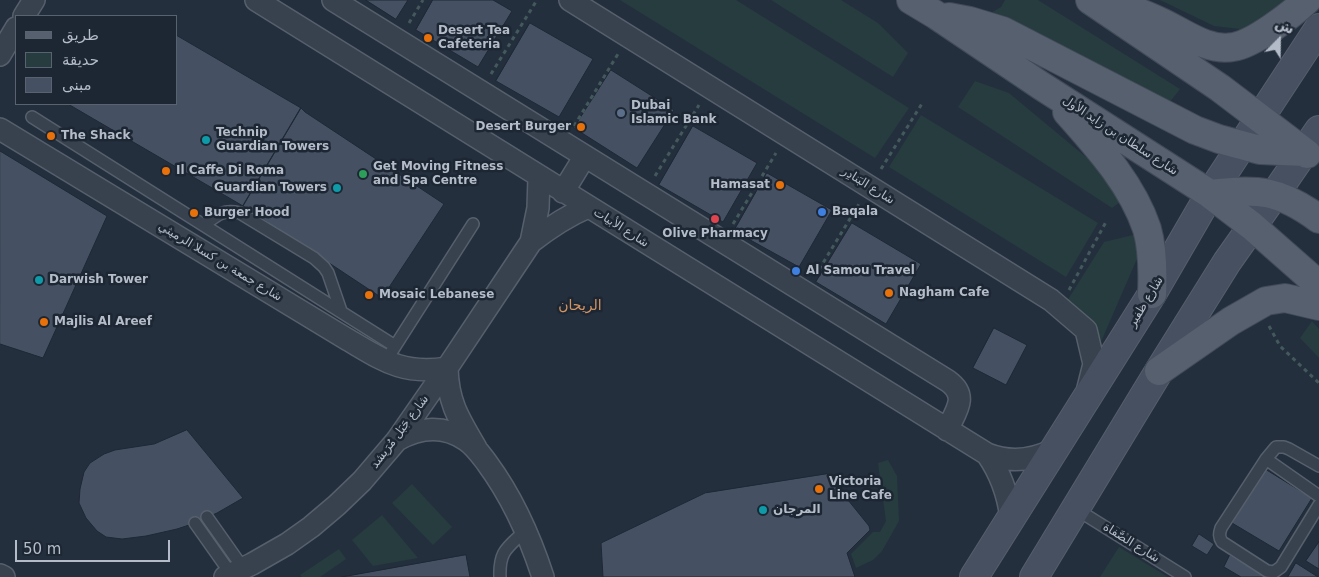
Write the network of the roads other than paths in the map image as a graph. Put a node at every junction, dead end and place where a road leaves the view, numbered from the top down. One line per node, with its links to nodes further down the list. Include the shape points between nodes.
1 (34, 0): 9 (street)
2 (256, 0): 20 (street, شارع الأبيات)
3 (334, 0): 18 (street)
4 (911, 0): 10 (main road, شارع سلطان بن زايد الأول)
5 (1090, 0): 14 (main road)
6 (1104, 0): 7 (main road, via 1134,10 1208,45 1232,48 1266,32)
7 (1307, 0)
8 (579, 2): 37 (street, شارع البَنادِر, via 629,37 1051,300 1086,330 1094,364)
9 (25, 15)
10 (936, 15): 12 (main road, شارع سلطان بن زايد الأول); 17 (main road, via 1003,31 1195,130)
11 (1319, 28): 14 (main road, شارع ظفير)
12 (1040, 85): 22 (main road, شارع سلطان بن زايد الأول); 31 (main road, via 1094,144 1136,202 1150,242)
13 (32, 117): 27 (lane)
14 (1259, 118): 17 (main road, شارع ظفير); 19 (main road)
15 (0, 129): 34 (street, شارع جمعة بن كسلا الرميثي, via 345,338)
16 (1319, 130): 19 (main road)
17 (1242, 146): 19 (main road); 22 (main road, شارع ظفير)
18 (585, 156): 21 (street); 38 (street, via 954,385 960,398)
19 (1312, 158): 23 (main road)
20 (539, 177): 21 (street, شارع الأبيات); 29 (street, شارع جَبَل مُرَيشد, via 538,208)
21 (563, 192): 24 (street, شارع الأبيات)
22 (1210, 194): 23 (main road, via 1241,190); 28 (main road, شارع سلطان بن زايد الأول); 31 (main road, شارع ظفير)
23 (1275, 194): 25 (main road); 28 (main road)
24 (588, 207): 29 (street, شارع جَبَل مُرَيشد, via 560,220); 38 (street, شارع الأبيات)
25 (1319, 219)
26 (472, 224): 34 (lane)
27 (204, 225): 33 (lane); 33 (lane, via 219,214 240,213 314,258 328,272)
28 (1252, 226): 30 (main road, شارع سلطان بن زايد الأول); 36 (main road)
29 (531, 242): 35 (street, شارع جَبَل مُرَيشد)
30 (1319, 285)
31 (1152, 294): 37 (main road, شارع ظفير)
32 (1319, 306): 36 (main road, via 1285,298 1266,301 1230,321)
33 (341, 312): 34 (lane)
34 (390, 353): 35 (street, شارع جمعة بن كسلا الرميثي, via 400,367 432,371)
35 (447, 368): 39 (street, شارع جَبَل مُرَيشد); 40 (street, via 454,409)
36 (1159, 371): 47 (main road)
37 (1083, 404): 41 (main road, شارع ظفير)
38 (947, 430): 42 (street, شارع الأبيات)
39 (397, 440): 40 (street, via 417,431 439,430 459,436); 52 (street, شارع جَبَل مُرَيشد, via 362,481 311,527)
40 (476, 448): 51 (street, via 505,490)
41 (1053, 450): 42 (street, شارع الأبيات, via 1032,459 1020,460); 49 (main road, شارع ظفير)
42 (987, 454): 49 (street, شارع الأبيات, via 1004,484)
43 (1266, 458): 44 (lane, via 1276,447 1284,447); 45 (lane); 46 (lane, via 1221,528 1219,538 1222,542 1267,571 1274,572)
44 (1319, 466)
45 (1319, 496)
46 (1319, 505)
47 (1076, 509): 58 (main road); 59 (lane, شارع الصَّفاة)
48 (207, 517): 52 (lane)
49 (1011, 518): 57 (main road, شارع ظفير)
50 (195, 523): 52 (lane)
51 (525, 532): 55 (lane, via 505,550 500,563); 56 (street)
52 (233, 573)
53 (0, 575): 54 (street)
54 (4, 577)
55 (500, 577)
56 (543, 577)
57 (974, 577)
58 (1034, 577)
59 (1185, 577)

